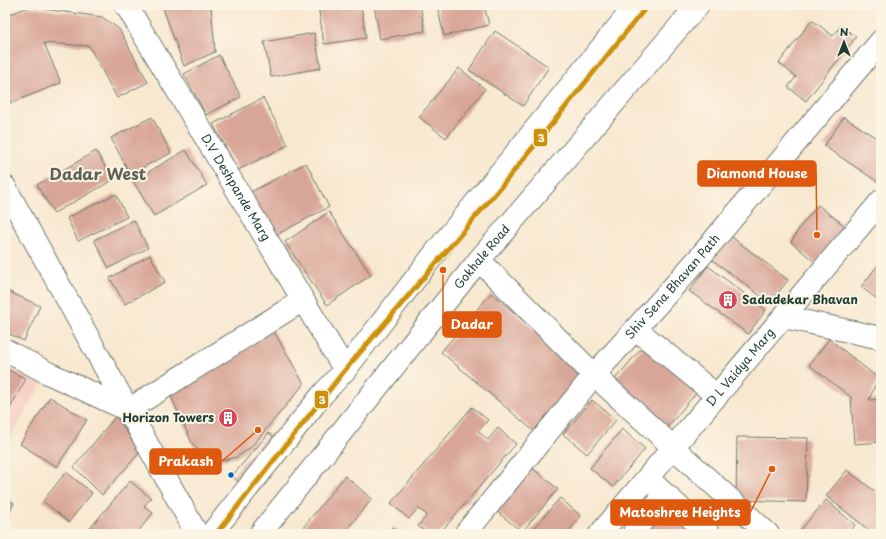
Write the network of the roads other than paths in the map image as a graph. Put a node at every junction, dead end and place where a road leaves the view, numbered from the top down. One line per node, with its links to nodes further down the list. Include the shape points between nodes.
1 (126, 5): 8 (street, D.V Deshpande Marg)
2 (636, 5): 13 (street, via 439,248)
3 (698, 5): 7 (street, Gokhale Road)
4 (881, 41): 10 (street, Shiv Sena Bhavan Path)
5 (5, 186): 16 (street)
6 (881, 201): 9 (street, D L Vaidya Marg)
7 (479, 260): 14 (street); 24 (street, Gokhale Road)
8 (303, 300): 13 (street, D.V Deshpande Marg); 16 (street)
9 (784, 317): 11 (street); 15 (street, D L Vaidya Marg)
10 (636, 329): 14 (street, Shiv Sena Bhavan Path); 15 (street)
11 (881, 338)
12 (5, 350): 16 (street)
13 (345, 370): 23 (street)
14 (594, 375): 17 (street); 25 (street, Shiv Sena Bhavan Path)
15 (717, 396): 17 (street, D L Vaidya Marg)
16 (128, 410): 22 (street)
17 (674, 448): 18 (street, D L Vaidya Marg); 27 (street)
18 (643, 483): 19 (street); 20 (street, D L Vaidya Marg)
19 (662, 499): 21 (street); 26 (street, via 636,528)
20 (607, 532)
21 (708, 533)
22 (197, 534)
23 (211, 534)
24 (260, 534)
25 (465, 534)
26 (638, 534)
27 (768, 534)

